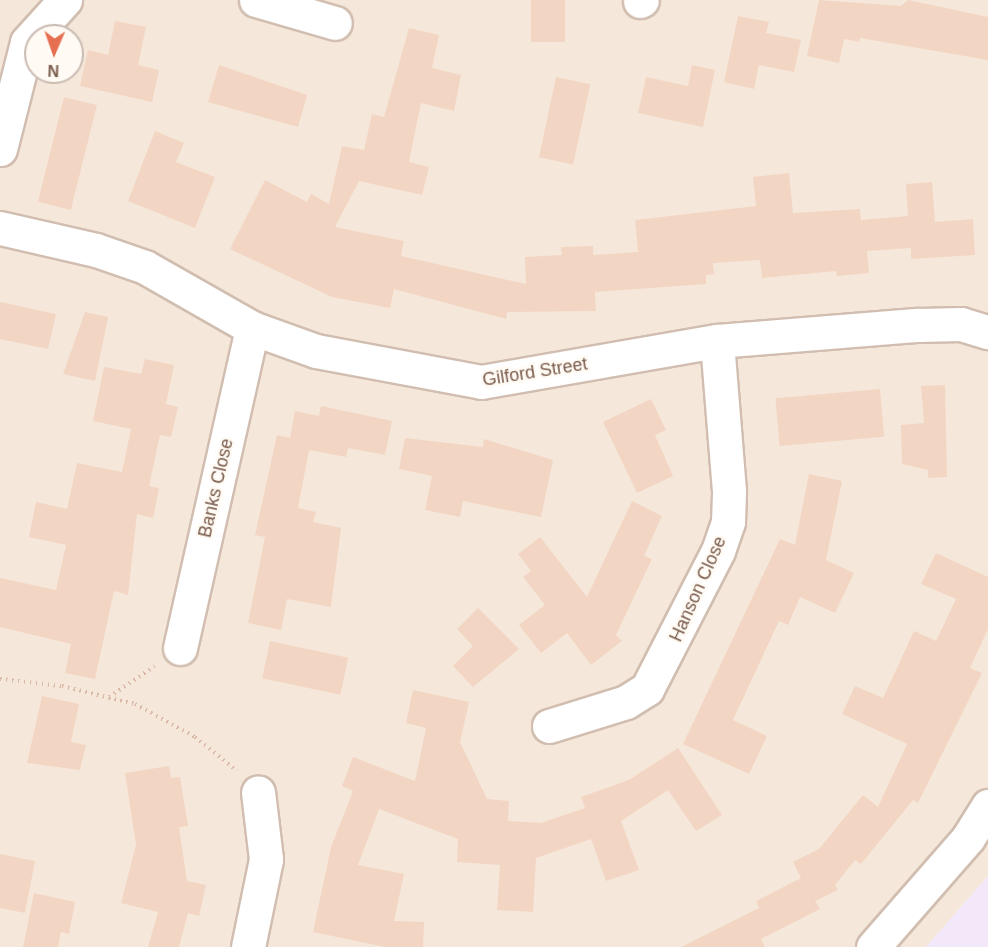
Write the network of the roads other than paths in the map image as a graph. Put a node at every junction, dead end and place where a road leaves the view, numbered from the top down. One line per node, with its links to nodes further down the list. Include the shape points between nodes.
1 (65, 0): 4 (street, via 27,42)
2 (256, 0): 3 (street)
3 (335, 23)
4 (0, 149)
5 (0, 228): 6 (street, Gilford Street, via 96,249 145,267)
6 (252, 328): 8 (street, Gilford Street, via 316,351 480,382); 9 (street, Banks Close)
7 (988, 332): 8 (street, Gilford Street, via 961,324 929,325)
8 (717, 341): 10 (street, Hanson Close, via 729,491 728,522 718,550 647,689 626,702)
9 (180, 648)
10 (549, 726)
11 (258, 792): 13 (street, via 267,859)
12 (988, 806): 14 (street, via 954,855)
13 (248, 947)
14 (873, 947)

